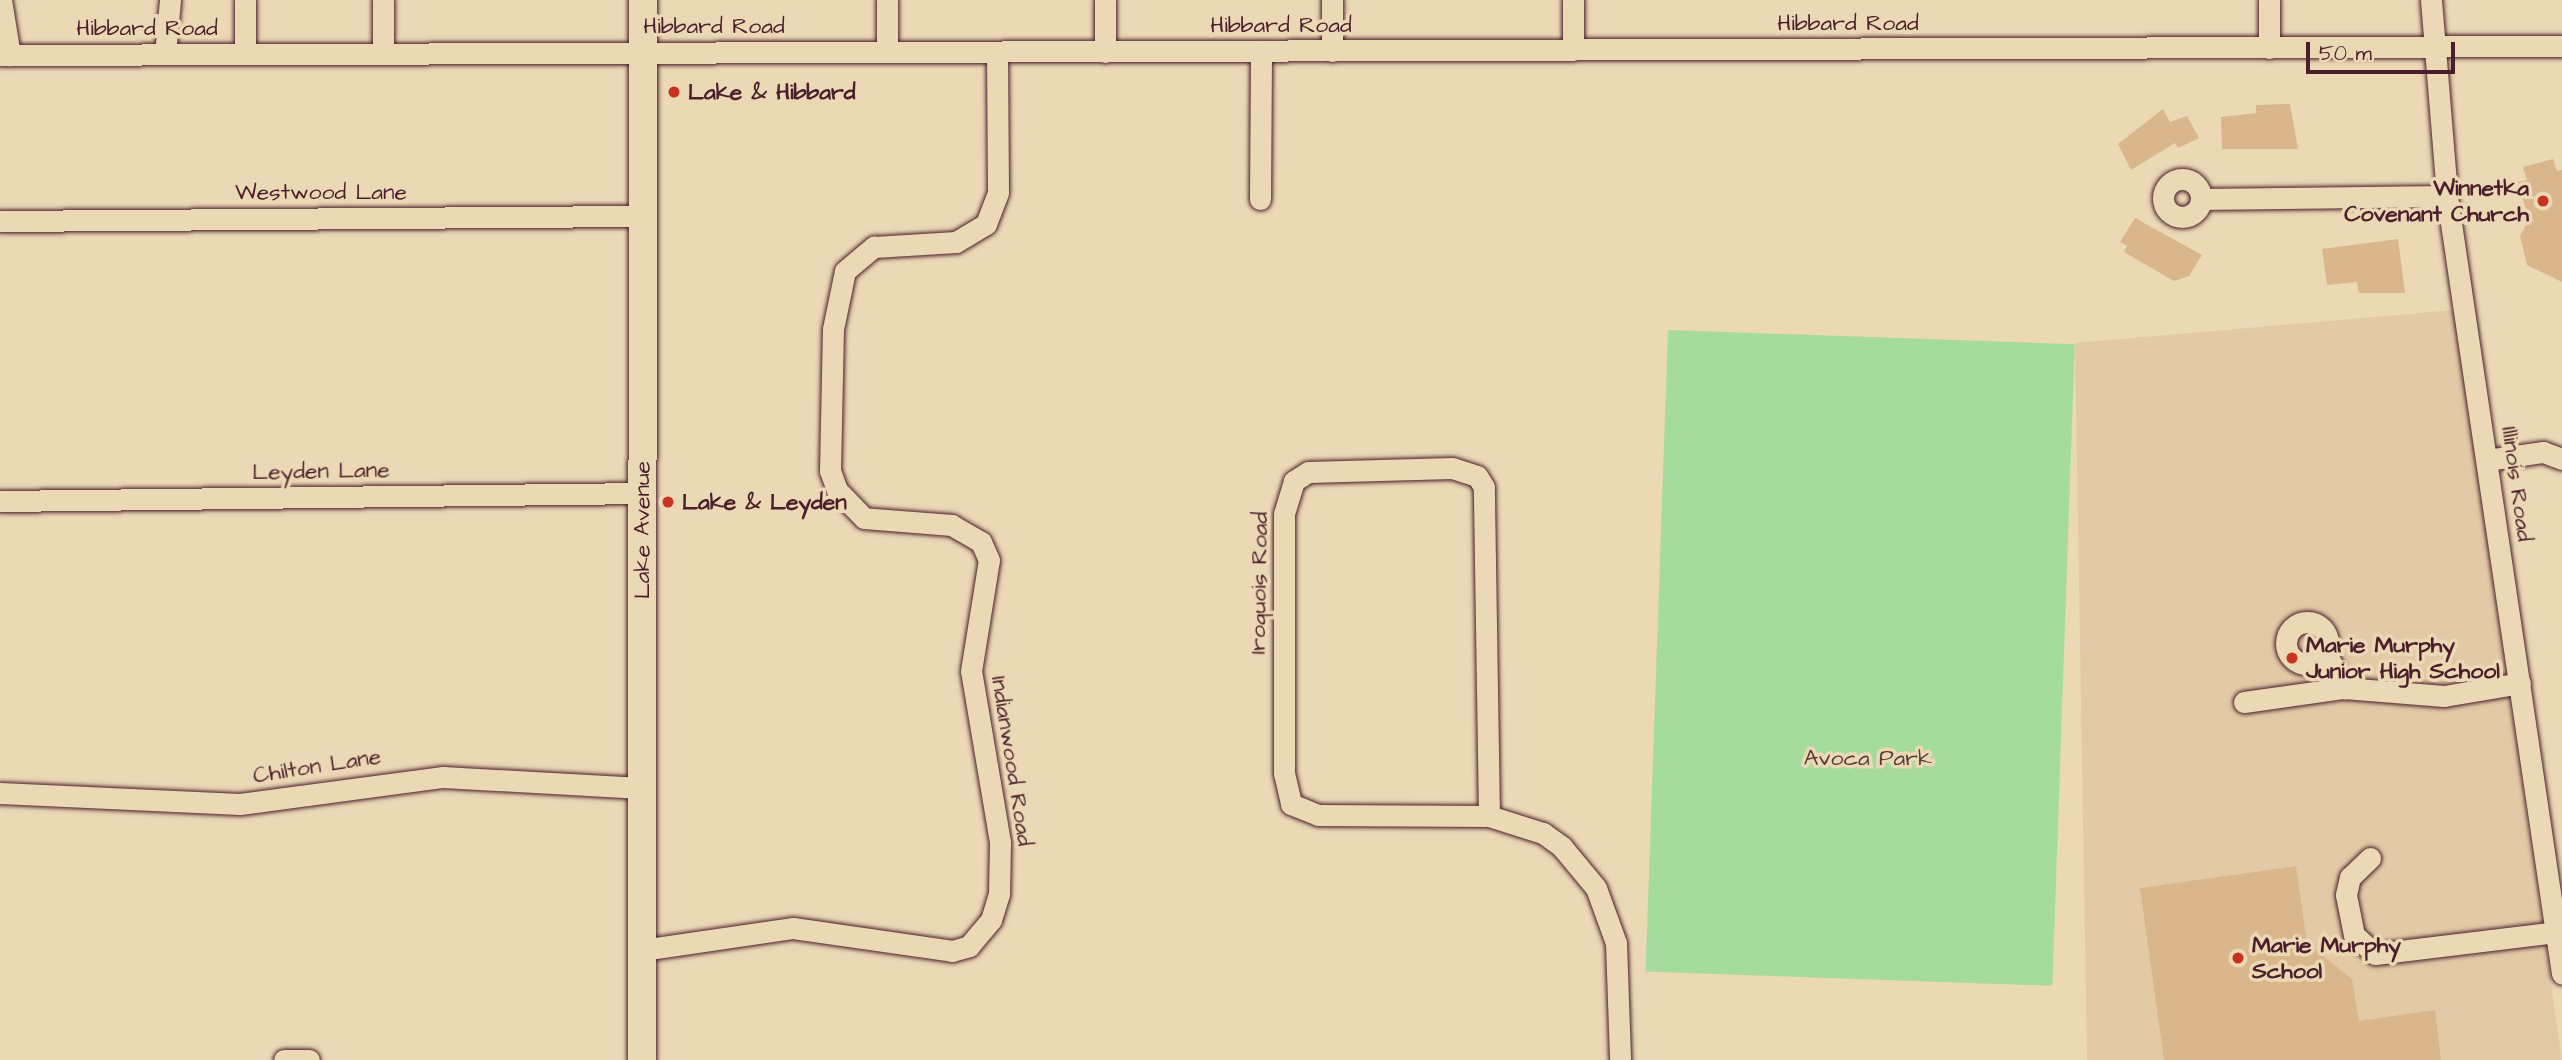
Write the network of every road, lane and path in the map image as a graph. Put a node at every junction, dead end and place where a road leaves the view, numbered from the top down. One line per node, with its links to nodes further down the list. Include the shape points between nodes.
1 (1, 0): 25 (street)
2 (170, 0): 22 (street)
3 (244, 0): 23 (street)
4 (383, 0): 24 (street)
5 (643, 0): 21 (main road, Lake Avenue)
6 (887, 0): 18 (street)
7 (1105, 0): 20 (street)
8 (1332, 0): 17 (street)
9 (1573, 0): 15 (street)
10 (2269, 0): 13 (street)
11 (2431, 0): 14 (street, Illinois Road)
12 (2562, 46): 14 (street, Hibbard Road)
13 (2269, 48): 14 (street, Hibbard Road); 15 (street, Hibbard Road)
14 (2431, 48): 26 (street, Illinois Road)
15 (1573, 50): 17 (street, Hibbard Road)
16 (1261, 51): 17 (street, Hibbard Road); 20 (street, Hibbard Road); 27 (street)
17 (1332, 51)
18 (887, 52): 19 (street, Hibbard Road); 21 (street, Hibbard Road)
19 (997, 52): 20 (street, Hibbard Road); 44 (street, Indianwood Road, via 998,192 986,224 956,242 874,247 845,271 833,329 830,471 837,491 864,518 952,526 981,542 989,560 971,671 999,842 999,894 991,920 969,946 952,951 793,928)
20 (1105, 52)
21 (642, 53): 24 (street, Hibbard Road); 29 (main road, Lake Avenue)
22 (165, 54): 23 (street, Hibbard Road); 25 (street, Hibbard Road)
23 (245, 54): 24 (street, Hibbard Road)
24 (383, 54)
25 (5, 55)
26 (2447, 196): 28 (street); 32 (street, Illinois Road)
27 (1261, 199)
28 (2201, 199)
29 (642, 216): 30 (street, Westwood Lane); 33 (main road, Lake Avenue)
30 (0, 221)
31 (2562, 459): 32 (street, via 2543,452)
32 (2487, 460): 36 (street, Illinois Road)
33 (642, 493): 34 (street, Leyden Lane); 39 (main road, Lake Avenue)
34 (0, 501)
35 (2325, 651): 37 (street)
36 (2520, 683): 37 (street, via 2423,697); 43 (street, Illinois Road)
37 (2344, 688): 38 (street)
38 (2244, 702)
39 (642, 788): 40 (street, Chilton Lane, via 443,777 240,804); 44 (main road, Lake Avenue)
40 (0, 793)
41 (1489, 816): 41 (street, Iroquois Road, via 1318,816 1291,804 1284,773 1284,513 1294,481 1308,472 1452,468 1477,476 1484,487); 49 (street, Iroquois Road, via 1543,833 1596,888 1616,943)
42 (2370, 858): 43 (street, via 2350,877 2346,895 2354,935 2375,954 2500,939)
43 (2557, 923): 45 (street, Illinois Road)
44 (642, 950): 48 (main road, Lake Avenue)
45 (2562, 974)
46 (284, 1060): 47 (street)
47 (309, 1060)
48 (642, 1060)
49 (1620, 1060)

